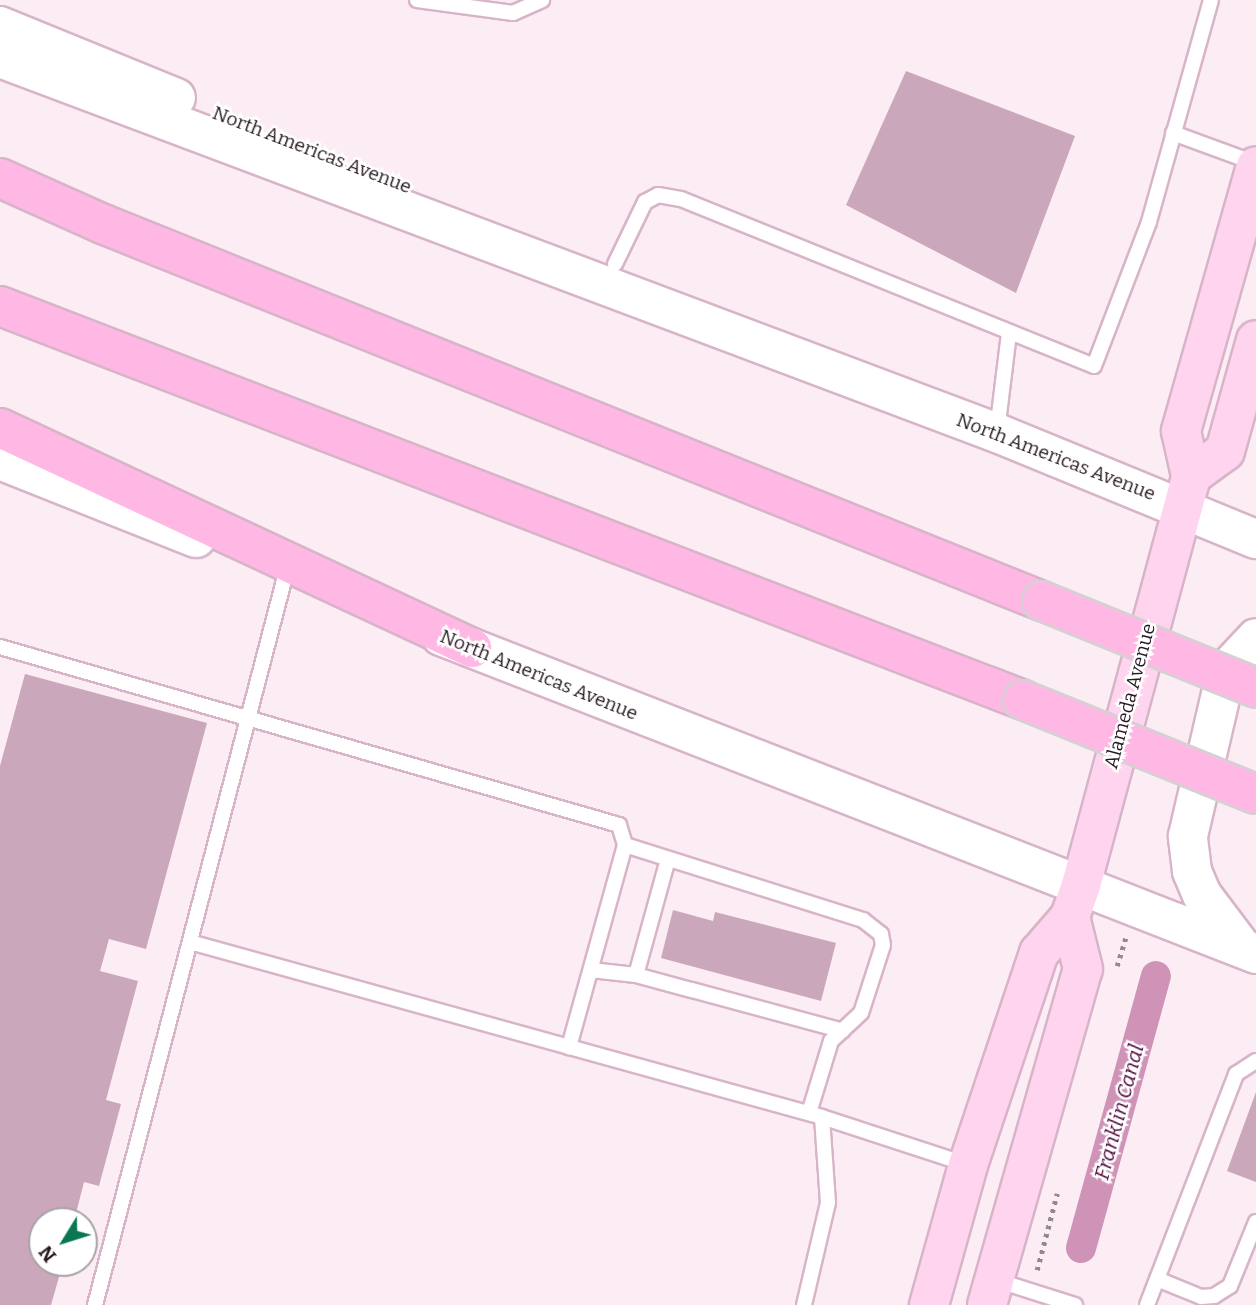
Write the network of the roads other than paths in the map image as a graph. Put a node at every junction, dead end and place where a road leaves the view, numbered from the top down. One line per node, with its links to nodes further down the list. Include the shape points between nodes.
1 (418, 0): 2 (lane, via 513,13)
2 (542, 0)
3 (1211, 0): 6 (lane)
4 (0, 26): 9 (main road, North Americas Avenue, via 206,110)
5 (0, 58): 13 (main road, North Americas Avenue)
6 (1173, 133): 7 (lane); 11 (lane, via 1149,222 1094,366)
7 (1256, 165): 17 (main road, Alameda Avenue, via 1181,431)
8 (0, 178): 23 (highway, bridge, via 103,224)
9 (615, 264): 11 (lane, via 645,202 658,195 681,199); 13 (main road, North Americas Avenue, via 714,301)
10 (0, 306): 25 (highway, bridge)
11 (1009, 333): 15 (lane)
12 (1256, 340): 17 (main road, via 1225,451)
13 (852, 380): 15 (main road, North Americas Avenue)
14 (0, 428): 22 (highway)
15 (997, 433): 17 (main road, North Americas Avenue)
16 (0, 460): 19 (main road, North Americas Avenue)
17 (1185, 491): 18 (main road, North Americas Avenue); 28 (main road, Alameda Avenue)
18 (1256, 539)
19 (286, 573): 22 (main road, North Americas Avenue); 24 (lane)
20 (1256, 638): 30 (main road, via 1233,663 1224,681 1188,836 1192,871 1202,895)
21 (0, 648): 24 (lane, via 190,699)
22 (472, 648): 28 (main road, North Americas Avenue)
23 (1256, 688)
24 (247, 722): 26 (lane, via 606,819 619,825); 29 (lane)
25 (1256, 794)
26 (625, 845): 27 (lane); 31 (lane)
27 (668, 859): 32 (lane); 33 (lane, via 875,927 883,945 861,1013)
28 (1075, 901): 30 (main road, North Americas Avenue); 37 (main road, Alameda Avenue, via 1039,953); 40 (main road, Alameda Avenue, via 1083,969)
29 (190, 942): 34 (lane); 41 (lane)
30 (1249, 951)
31 (591, 970): 32 (lane); 34 (lane)
32 (636, 975): 33 (lane)
33 (844, 1031): 36 (lane, via 831,1041)
34 (569, 1047): 36 (lane)
35 (1256, 1062): 39 (lane, via 1236,1074)
36 (816, 1115): 37 (lane); 42 (lane, via 826,1221)
37 (968, 1165): 43 (main road, Alameda Avenue)
38 (1256, 1222): 39 (lane, via 1230,1286 1214,1296 1201,1297)
39 (1157, 1279): 45 (lane)
40 (991, 1292): 44 (lane)
41 (95, 1305)
42 (804, 1305)
43 (929, 1305)
44 (1075, 1305)
45 (1147, 1305)

